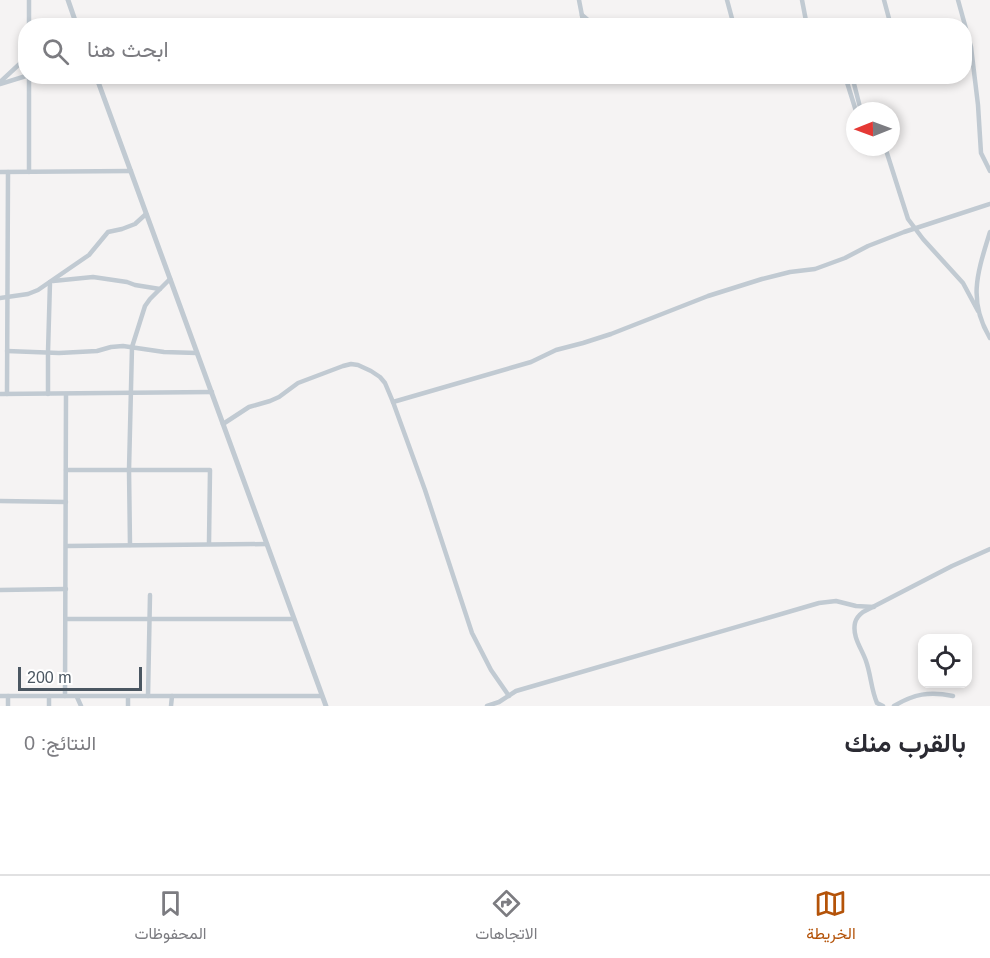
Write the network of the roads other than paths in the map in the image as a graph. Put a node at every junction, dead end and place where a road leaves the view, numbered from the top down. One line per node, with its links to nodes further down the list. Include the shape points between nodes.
1 (29, 0): 9 (street)
2 (68, 0): 10 (street)
3 (579, 0): 8 (street)
4 (727, 0): 13 (street)
5 (802, 0): 14 (street)
6 (884, 0): 15 (street)
7 (958, 0): 16 (street)
8 (582, 15): 11 (street); 12 (street)
9 (29, 18)
10 (74, 18)
11 (583, 18)
12 (586, 18)
13 (732, 18)
14 (805, 18)
15 (889, 18)
16 (962, 18)
17 (972, 62): 29 (street, via 981,153)
18 (18, 66): 20 (street)
19 (18, 78): 20 (street)
20 (0, 83)
21 (27, 84): 32 (street)
22 (99, 84): 28 (street)
23 (848, 84): 25 (street)
24 (854, 84): 26 (street)
25 (853, 102)
26 (859, 102)
27 (888, 156): 35 (street, via 908,219)
28 (131, 171): 32 (street); 34 (street)
29 (990, 171)
30 (0, 172): 31 (street)
31 (8, 172): 32 (street); 40 (street)
32 (29, 172)
33 (990, 204): 35 (street)
34 (146, 214): 37 (street); 38 (street, via 135,224 108,232 88,255)
35 (915, 229): 42 (street, via 963,283); 54 (street, via 815,269 751,282 531,362)
36 (990, 231): 42 (street, via 978,276)
37 (170, 279): 39 (street); 47 (street)
38 (51, 281): 39 (street, via 93,277); 40 (street, via 32,293); 46 (street)
39 (160, 289): 44 (street, via 145,306)
40 (7, 297): 41 (street); 45 (street)
41 (0, 298)
42 (978, 311): 43 (street)
43 (990, 338)
44 (132, 347): 46 (street); 47 (street); 49 (street)
45 (7, 351): 46 (street); 51 (street)
46 (48, 352): 52 (street)
47 (197, 353): 48 (street)
48 (212, 392): 49 (street); 55 (street)
49 (130, 393): 53 (street); 57 (street)
50 (0, 394): 51 (street)
51 (7, 394): 52 (street)
52 (48, 394): 53 (street)
53 (66, 394): 56 (street)
54 (393, 402): 55 (street, via 380,377 351,364 298,383 279,397 249,407); 79 (street, via 472,633)
55 (223, 424): 61 (street)
56 (66, 470): 57 (street); 59 (street)
57 (129, 470): 60 (street, via 210,470); 62 (street)
58 (0, 501): 59 (street)
59 (66, 502): 63 (street)
60 (209, 543): 61 (street); 62 (street)
61 (267, 544): 69 (street)
62 (130, 545): 63 (street)
63 (66, 546): 66 (street)
64 (990, 549): 68 (street)
65 (0, 590): 66 (street)
66 (66, 590): 70 (street)
67 (150, 595): 71 (street)
68 (874, 607): 79 (street, via 833,601 819,603); 84 (street, via 859,615 854,626)
69 (294, 618): 71 (street); 78 (street)
70 (66, 620): 71 (street); 75 (street)
71 (149, 620): 76 (street)
72 (0, 696): 73 (street)
73 (8, 696): 74 (street); 85 (street)
74 (49, 696): 75 (street); 86 (street)
75 (65, 696): 81 (street)
76 (148, 696): 77 (street); 82 (street)
77 (171, 696): 78 (street); 89 (street)
78 (322, 696): 90 (street)
79 (508, 696): 83 (street)
80 (953, 696): 93 (street, via 921,695)
81 (77, 697): 82 (street); 87 (street)
82 (128, 697): 88 (street)
83 (497, 704): 91 (street)
84 (877, 705): 92 (street)
85 (8, 706)
86 (49, 706)
87 (81, 706)
88 (128, 706)
89 (171, 706)
90 (326, 706)
91 (487, 706)
92 (883, 706)
93 (894, 706)

